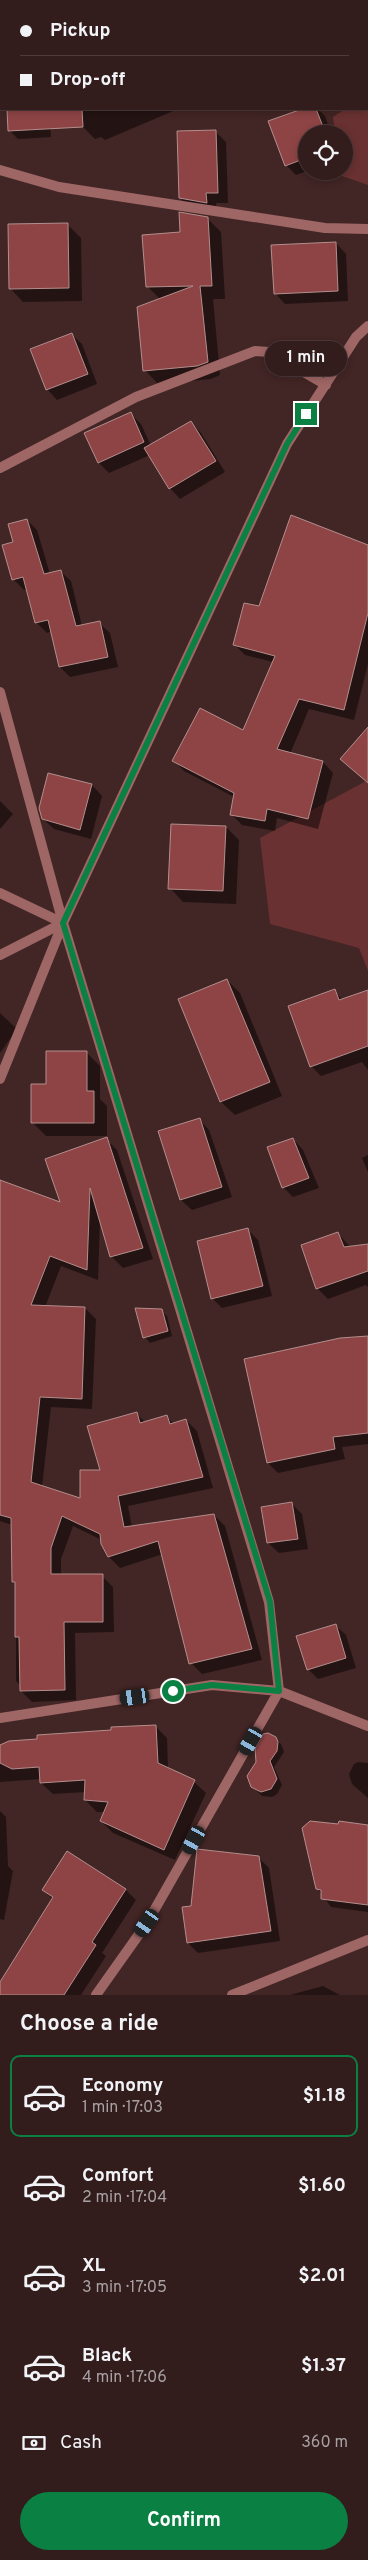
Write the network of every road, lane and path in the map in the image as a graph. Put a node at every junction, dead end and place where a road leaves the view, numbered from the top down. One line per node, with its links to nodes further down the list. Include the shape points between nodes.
1 (0, 170): 2 (street, via 59,187 325,228)
2 (368, 229)
3 (368, 326): 4 (street, via 356,337)
4 (326, 385): 5 (street, via 268,352 255,351 136,397); 8 (street, via 287,444)
5 (0, 468)
6 (0, 692): 8 (street)
7 (0, 893): 8 (street)
8 (63, 923): 9 (street); 10 (street); 11 (street, via 270,1602)
9 (0, 955)
10 (0, 1079)
11 (279, 1691): 12 (street, via 212,1685); 13 (street); 15 (street, via 147,1923)
12 (0, 1718)
13 (368, 1726)
14 (368, 1940): 16 (street)
15 (96, 1995)
16 (232, 1995)

